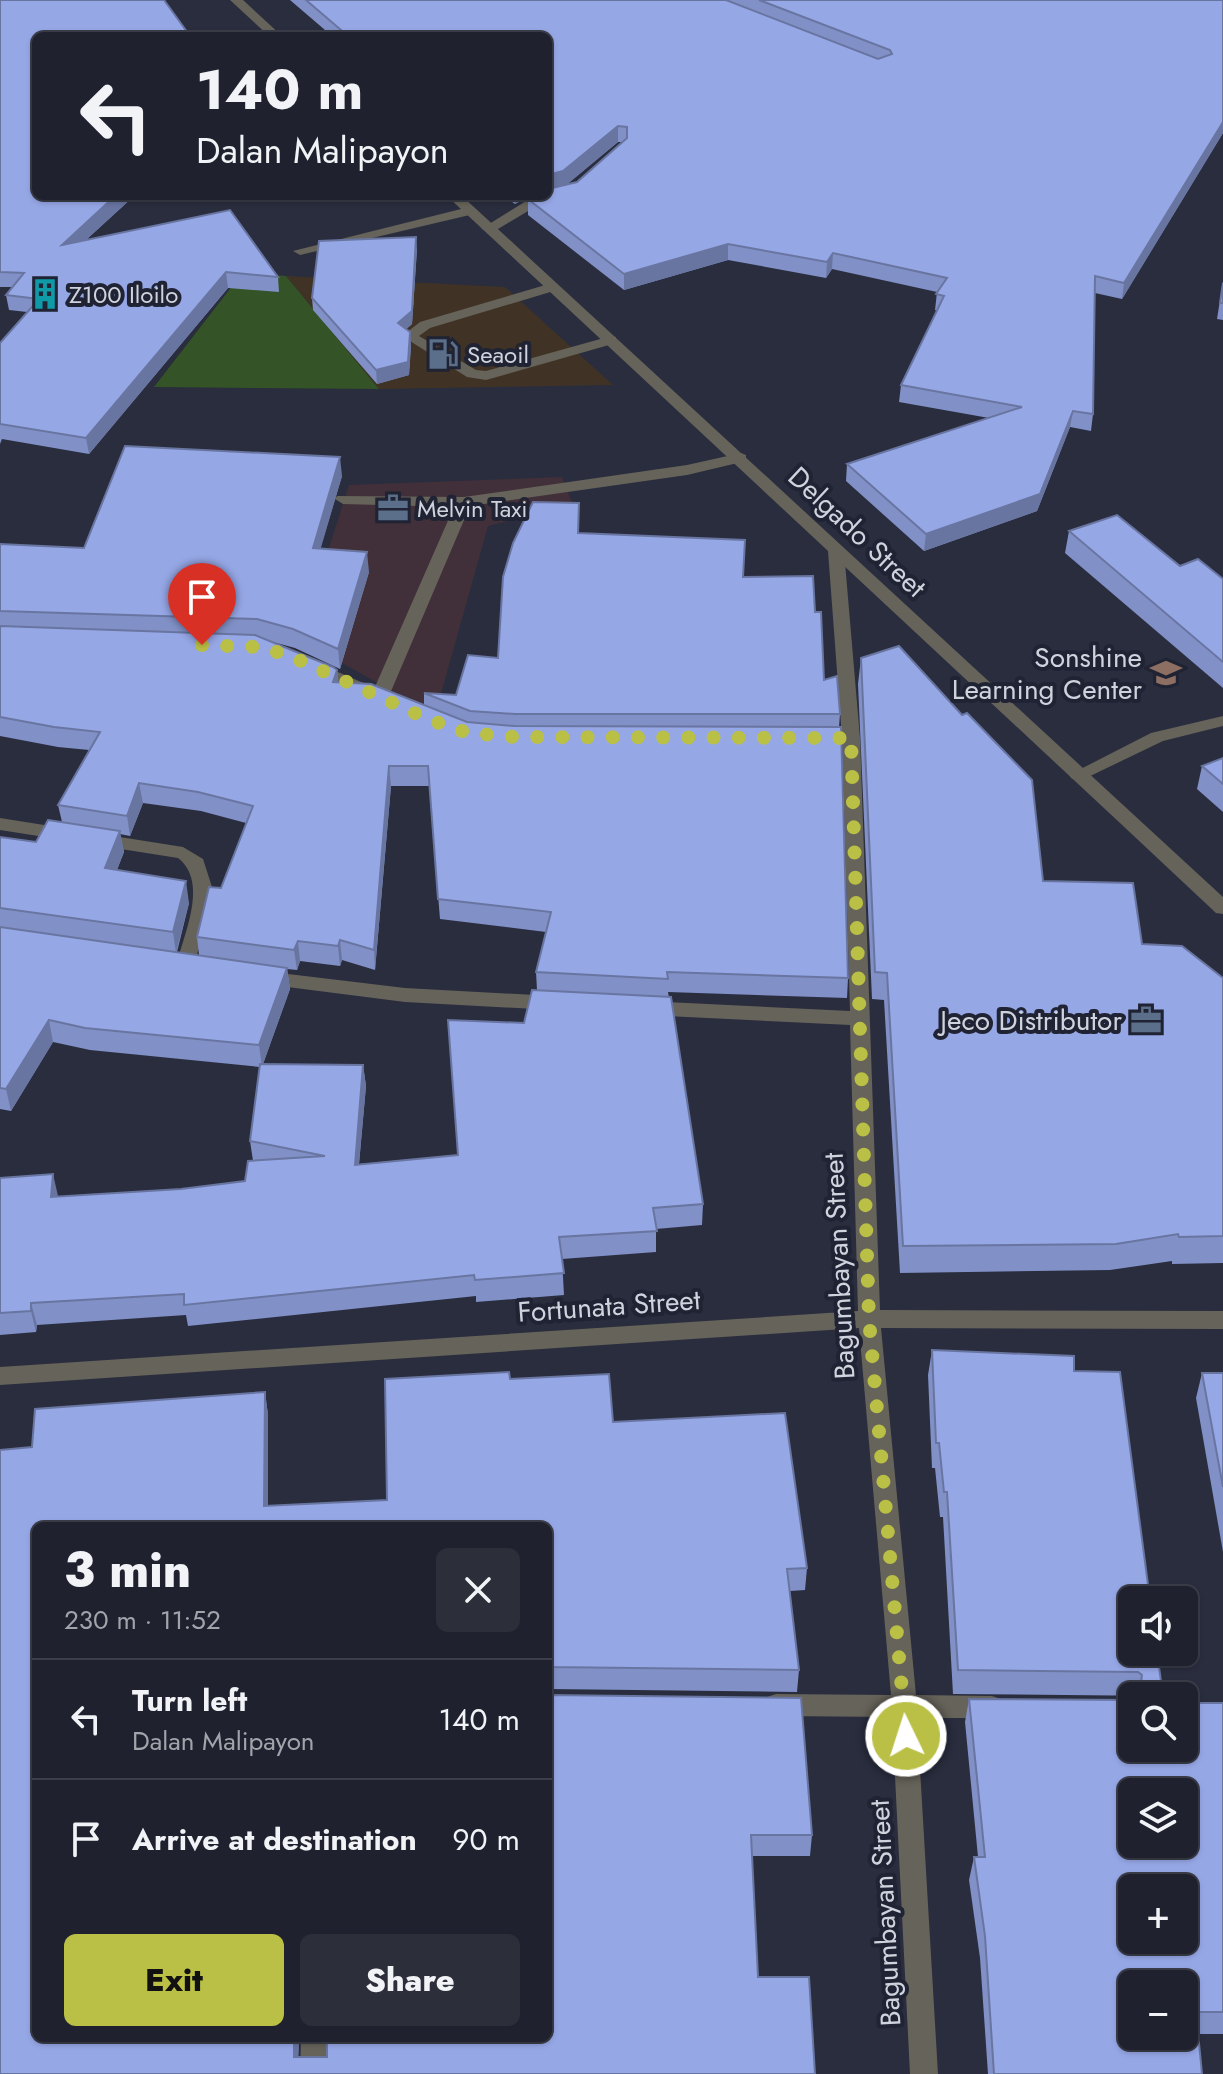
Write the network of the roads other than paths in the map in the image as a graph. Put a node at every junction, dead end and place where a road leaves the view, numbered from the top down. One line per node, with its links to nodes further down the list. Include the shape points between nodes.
1 (236, 0): 2 (street)
2 (272, 32)
3 (570, 193): 4 (street)
4 (552, 197)
5 (458, 200): 7 (street, Delgado Street)
6 (540, 200): 8 (street)
7 (469, 211): 8 (street, Delgado Street); 9 (street)
8 (488, 229): 10 (street, Delgado Street)
9 (300, 251)
10 (552, 287): 11 (street, Delgado Street); 11 (street, via 425,325 409,336 472,374 486,376)
11 (611, 340): 12 (street, Delgado Street)
12 (741, 458): 14 (street); 15 (street, Delgado Street)
13 (343, 499): 14 (street)
14 (464, 502): 16 (street, via 386,699)
15 (836, 551): 18 (street, Delgado Street); 25 (street, Bagumbayan Street)
16 (302, 661)
17 (1223, 721): 18 (street, via 1157,737)
18 (1078, 775): 20 (street, Delgado Street)
19 (0, 824): 21 (street, via 183,853 196,863 204,890)
20 (1223, 908)
21 (186, 966)
22 (248, 975): 23 (street, via 405,995)
23 (577, 1004)
24 (623, 1007): 25 (street)
25 (857, 1018): 26 (street, Bagumbayan Street)
26 (869, 1319): 27 (street, Fortunata Street); 28 (street, Fortunata Street); 30 (street, Bagumbayan Street)
27 (1223, 1320)
28 (0, 1376)
29 (749, 1704): 30 (street)
30 (904, 1705): 31 (street); 34 (street, Bagumbayan Street)
31 (1010, 1708)
32 (315, 2042): 33 (street)
33 (314, 2074)
34 (924, 2074)

